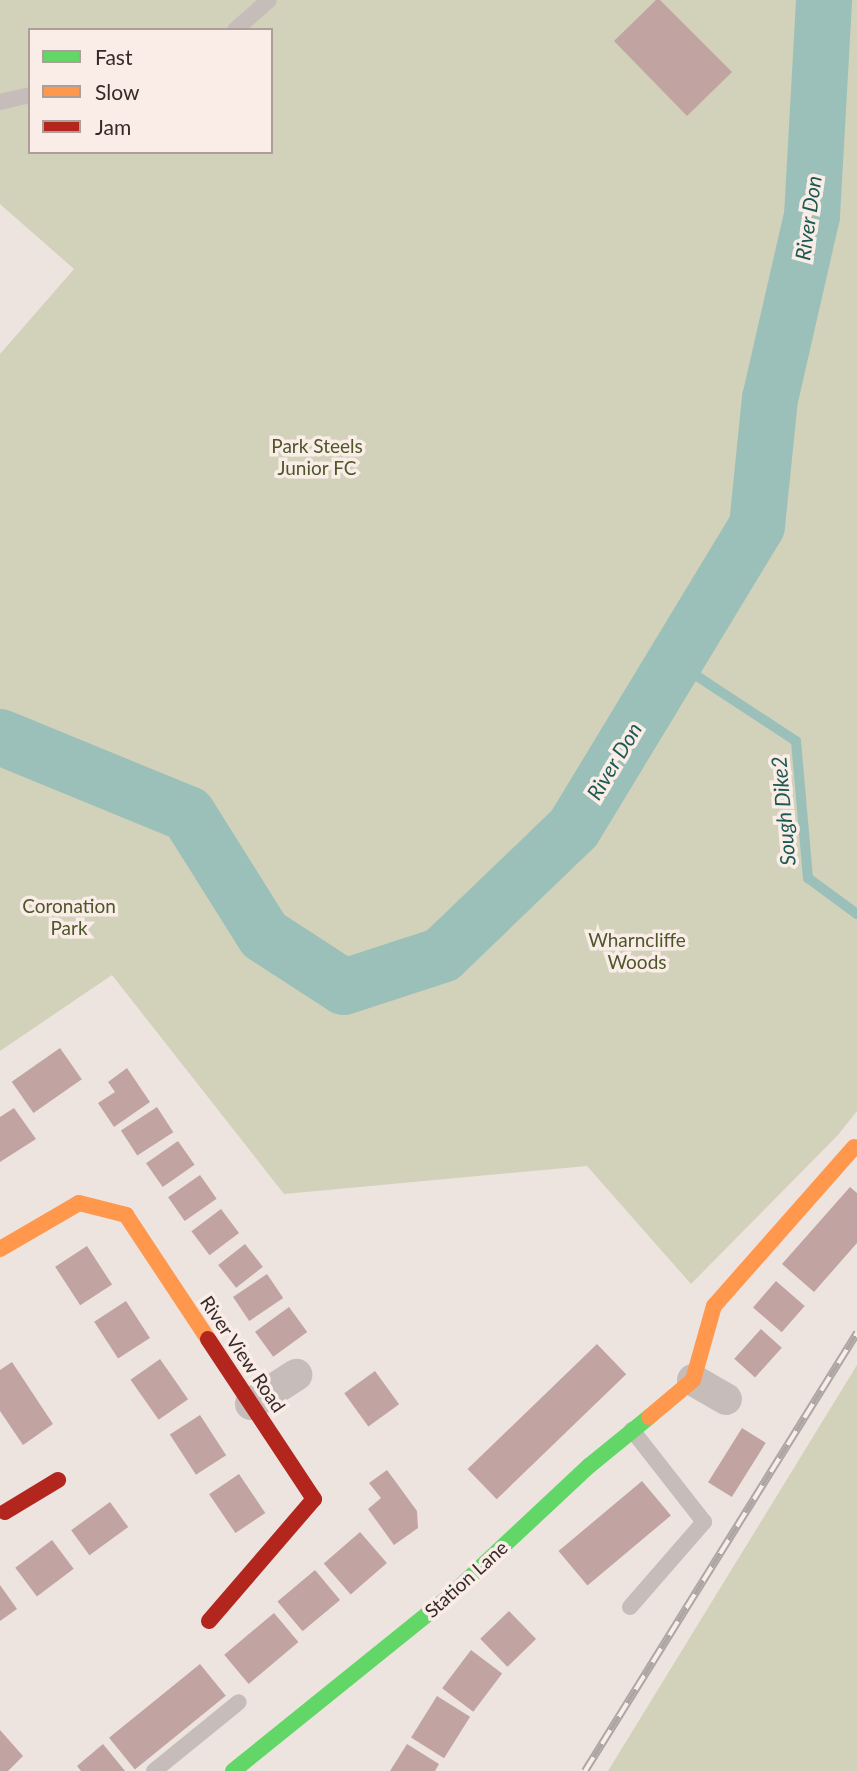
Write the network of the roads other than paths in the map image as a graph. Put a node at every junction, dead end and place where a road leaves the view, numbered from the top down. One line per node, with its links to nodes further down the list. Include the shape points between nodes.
1 (269, 0): 2 (lane)
2 (237, 28)
3 (28, 95): 4 (lane)
4 (0, 102)
5 (854, 1147): 8 (street, via 714,1306)
6 (0, 1250): 10 (street, River View Road, via 79,1203 126,1215)
7 (296, 1376): 10 (street)
8 (693, 1380): 9 (street); 11 (street, Station Lane)
9 (726, 1399)
10 (251, 1404): 15 (street, River View Road, via 314,1499)
11 (632, 1430): 14 (lane, via 704,1522); 18 (street, Station Lane, via 451,1595)
12 (58, 1480): 13 (street)
13 (2, 1510)
14 (630, 1607)
15 (209, 1621)
16 (239, 1702): 17 (lane)
17 (154, 1771)
18 (233, 1771)

